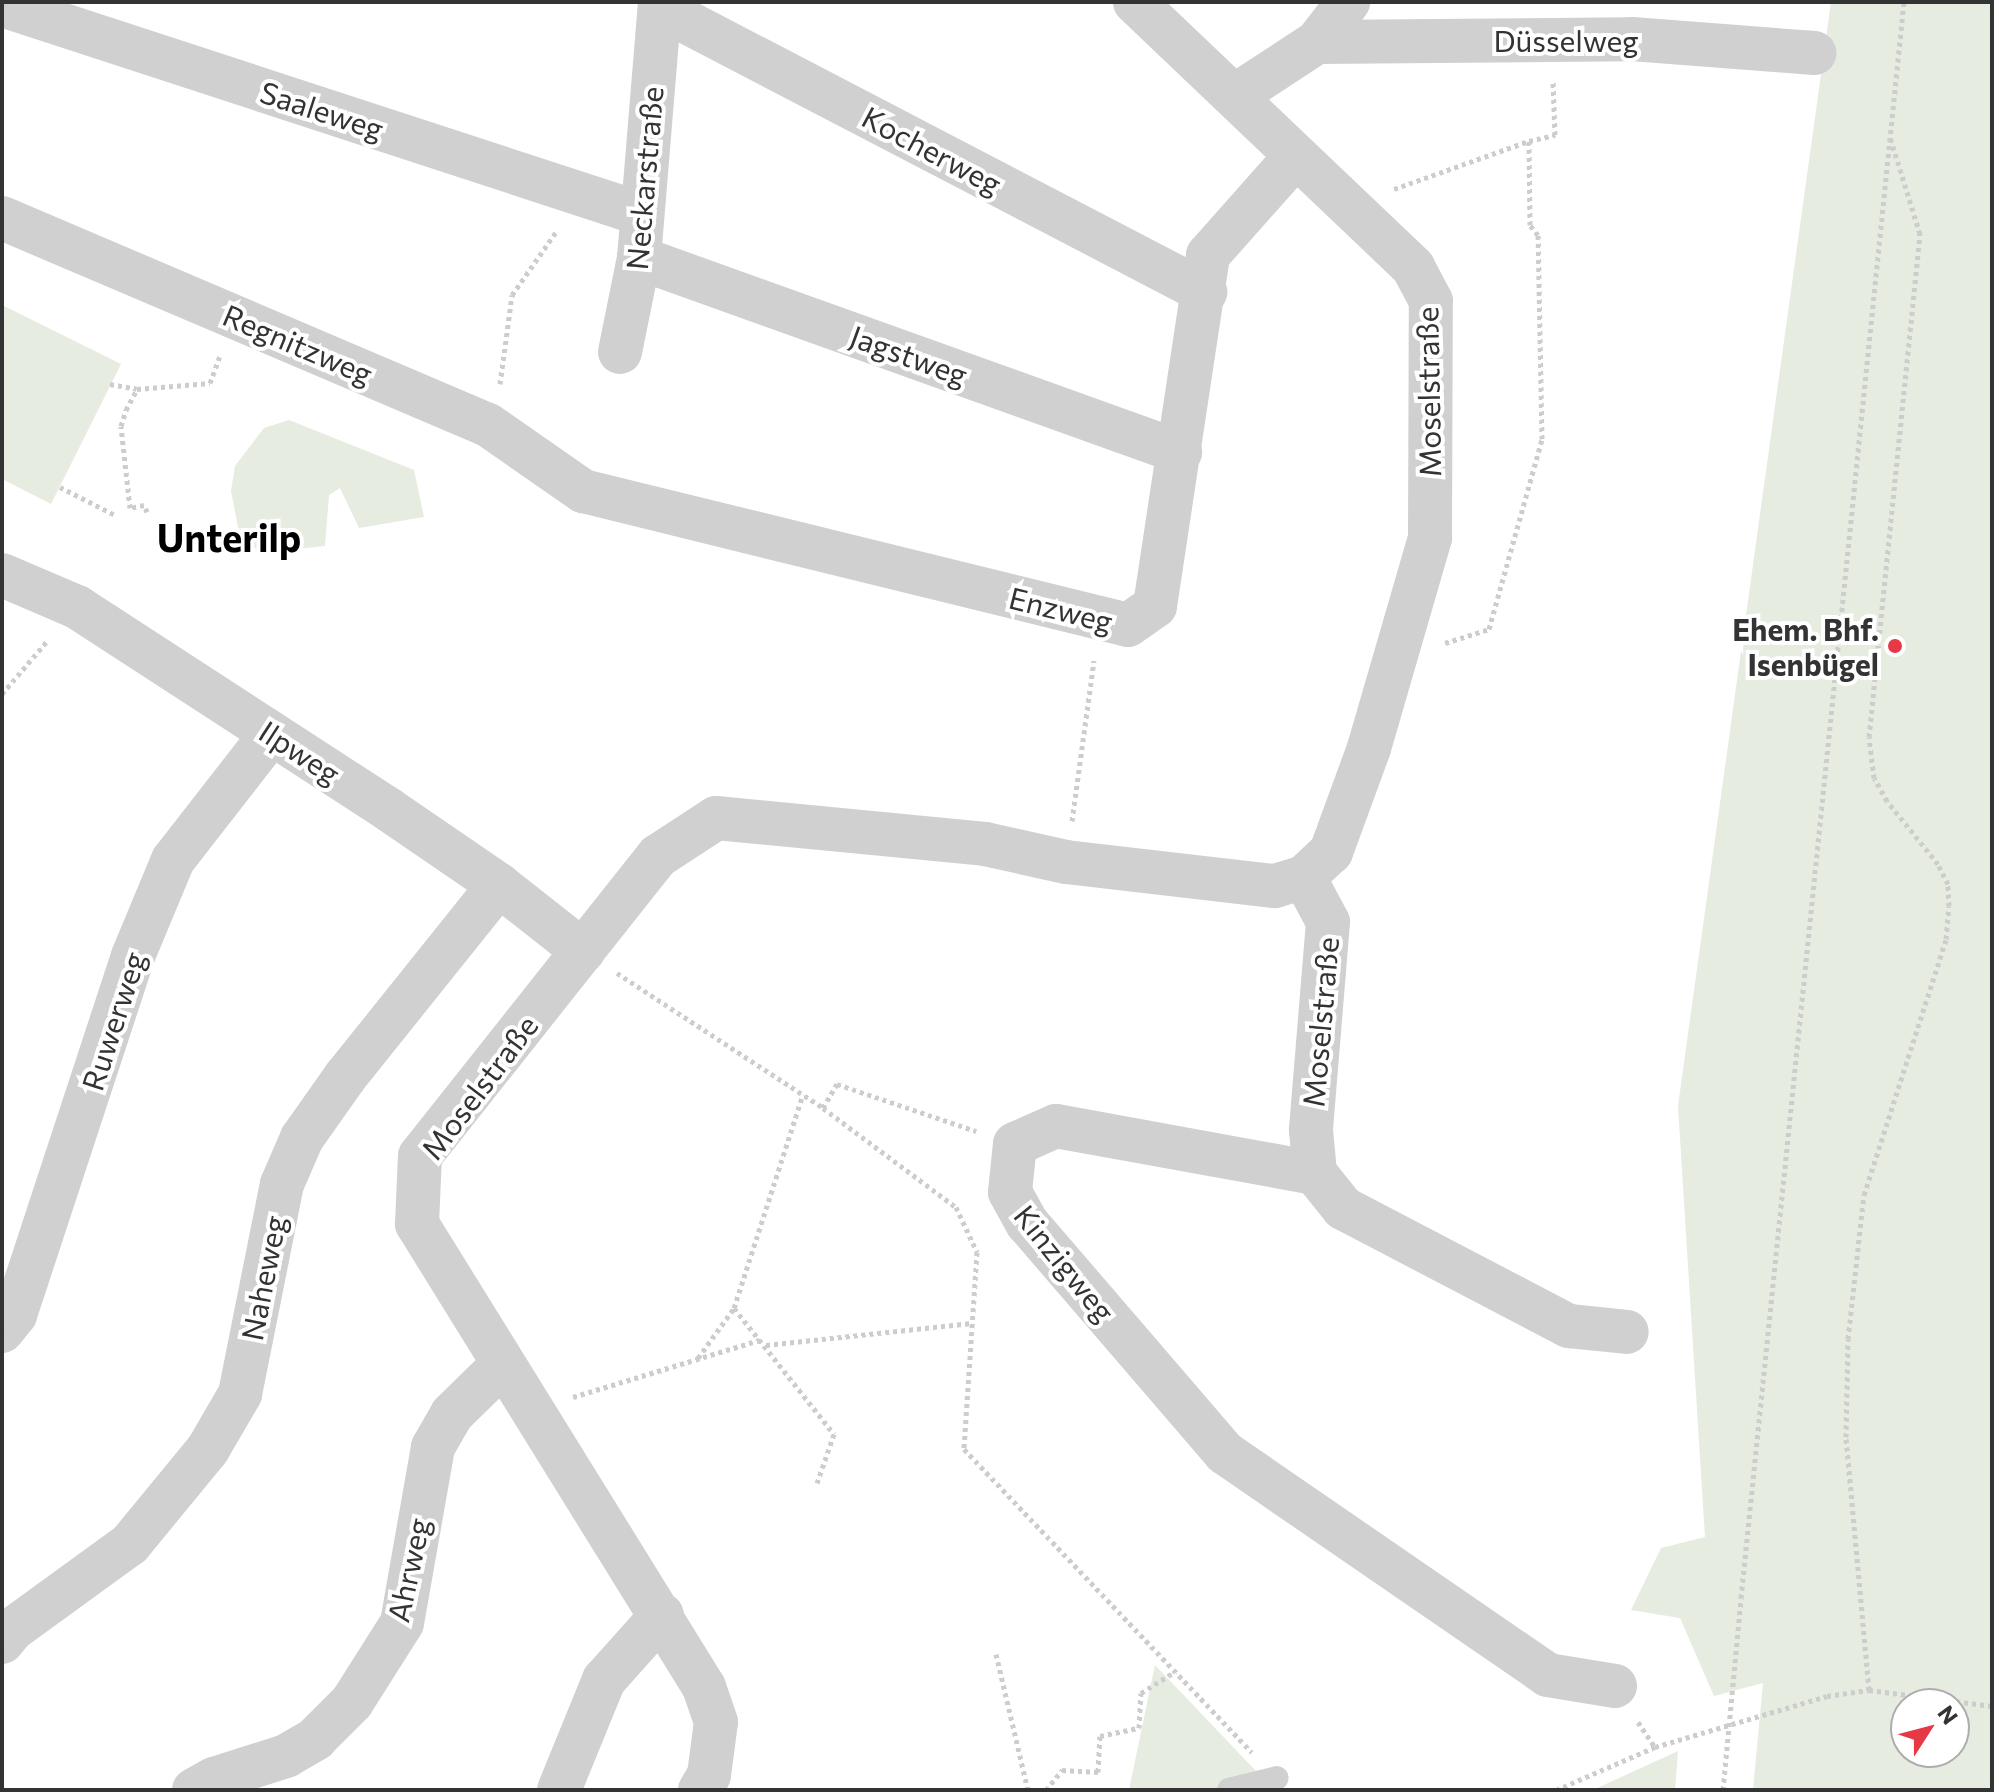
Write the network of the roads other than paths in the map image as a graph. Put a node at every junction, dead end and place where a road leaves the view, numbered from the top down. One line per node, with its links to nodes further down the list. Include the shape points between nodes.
1 (1135, 2): 7 (street, Moselstraße)
2 (1348, 2): 5 (street)
3 (2, 5): 9 (street, Saaleweg)
4 (660, 5): 9 (street, Neckarstraße); 12 (street, Kocherweg)
5 (1317, 42): 6 (street, Düsselweg, via 1632,39); 7 (street)
6 (1814, 53)
7 (1236, 95): 8 (street, Moselstraße)
8 (1295, 157): 12 (street, Enzweg, via 1208,255); 18 (street, Moselstraße, via 1413,267 1431,301 1430,538 1369,748 1331,852)
9 (642, 214): 11 (street, Neckarstraße)
10 (2, 218): 15 (street, Regnitzweg, via 494,429)
11 (639, 258): 13 (street, Neckarstraße); 14 (street, Jagstweg)
12 (1205, 292): 14 (street, Enzweg)
13 (620, 352)
14 (1180, 452): 15 (street, Enzweg, via 1155,606 1128,625)
15 (583, 491)
16 (2, 575): 17 (street, Ilpweg, via 77,607)
17 (271, 734): 19 (street, Ilpweg); 22 (street, Ruwerweg, via 173,860 133,956 15,1315)
18 (1304, 877): 20 (street, Moselstraße, via 1275,886 1066,862 985,844 716,818 658,856); 21 (street, Moselstraße, via 1328,922 1311,1130)
19 (499, 885): 20 (street, Ilpweg); 26 (street, Naheweg, via 302,1138 282,1184 240,1394 208,1449 130,1544)
20 (599, 961): 24 (street, Moselstraße, via 420,1156 417,1224)
21 (1315, 1173): 23 (street, via 1343,1208 1569,1326); 27 (street, Kinzigweg, via 1056,1126 1015,1144 1010,1192 1027,1223 1225,1453 1548,1675)
22 (2, 1331)
23 (1627, 1332)
24 (502, 1365): 25 (street, Moselstraße); 29 (street, Ahrweg, via 452,1414 433,1447 402,1623 352,1702 315,1739 286,1756)
25 (662, 1615): 30 (street, via 604,1680); 31 (street, Moselstraße, via 704,1687 716,1722 709,1775)
26 (2, 1642)
27 (1615, 1686)
28 (1277, 1778): 32 (lane)
29 (194, 1790)
30 (559, 1790)
31 (700, 1790)
32 (1229, 1790)

